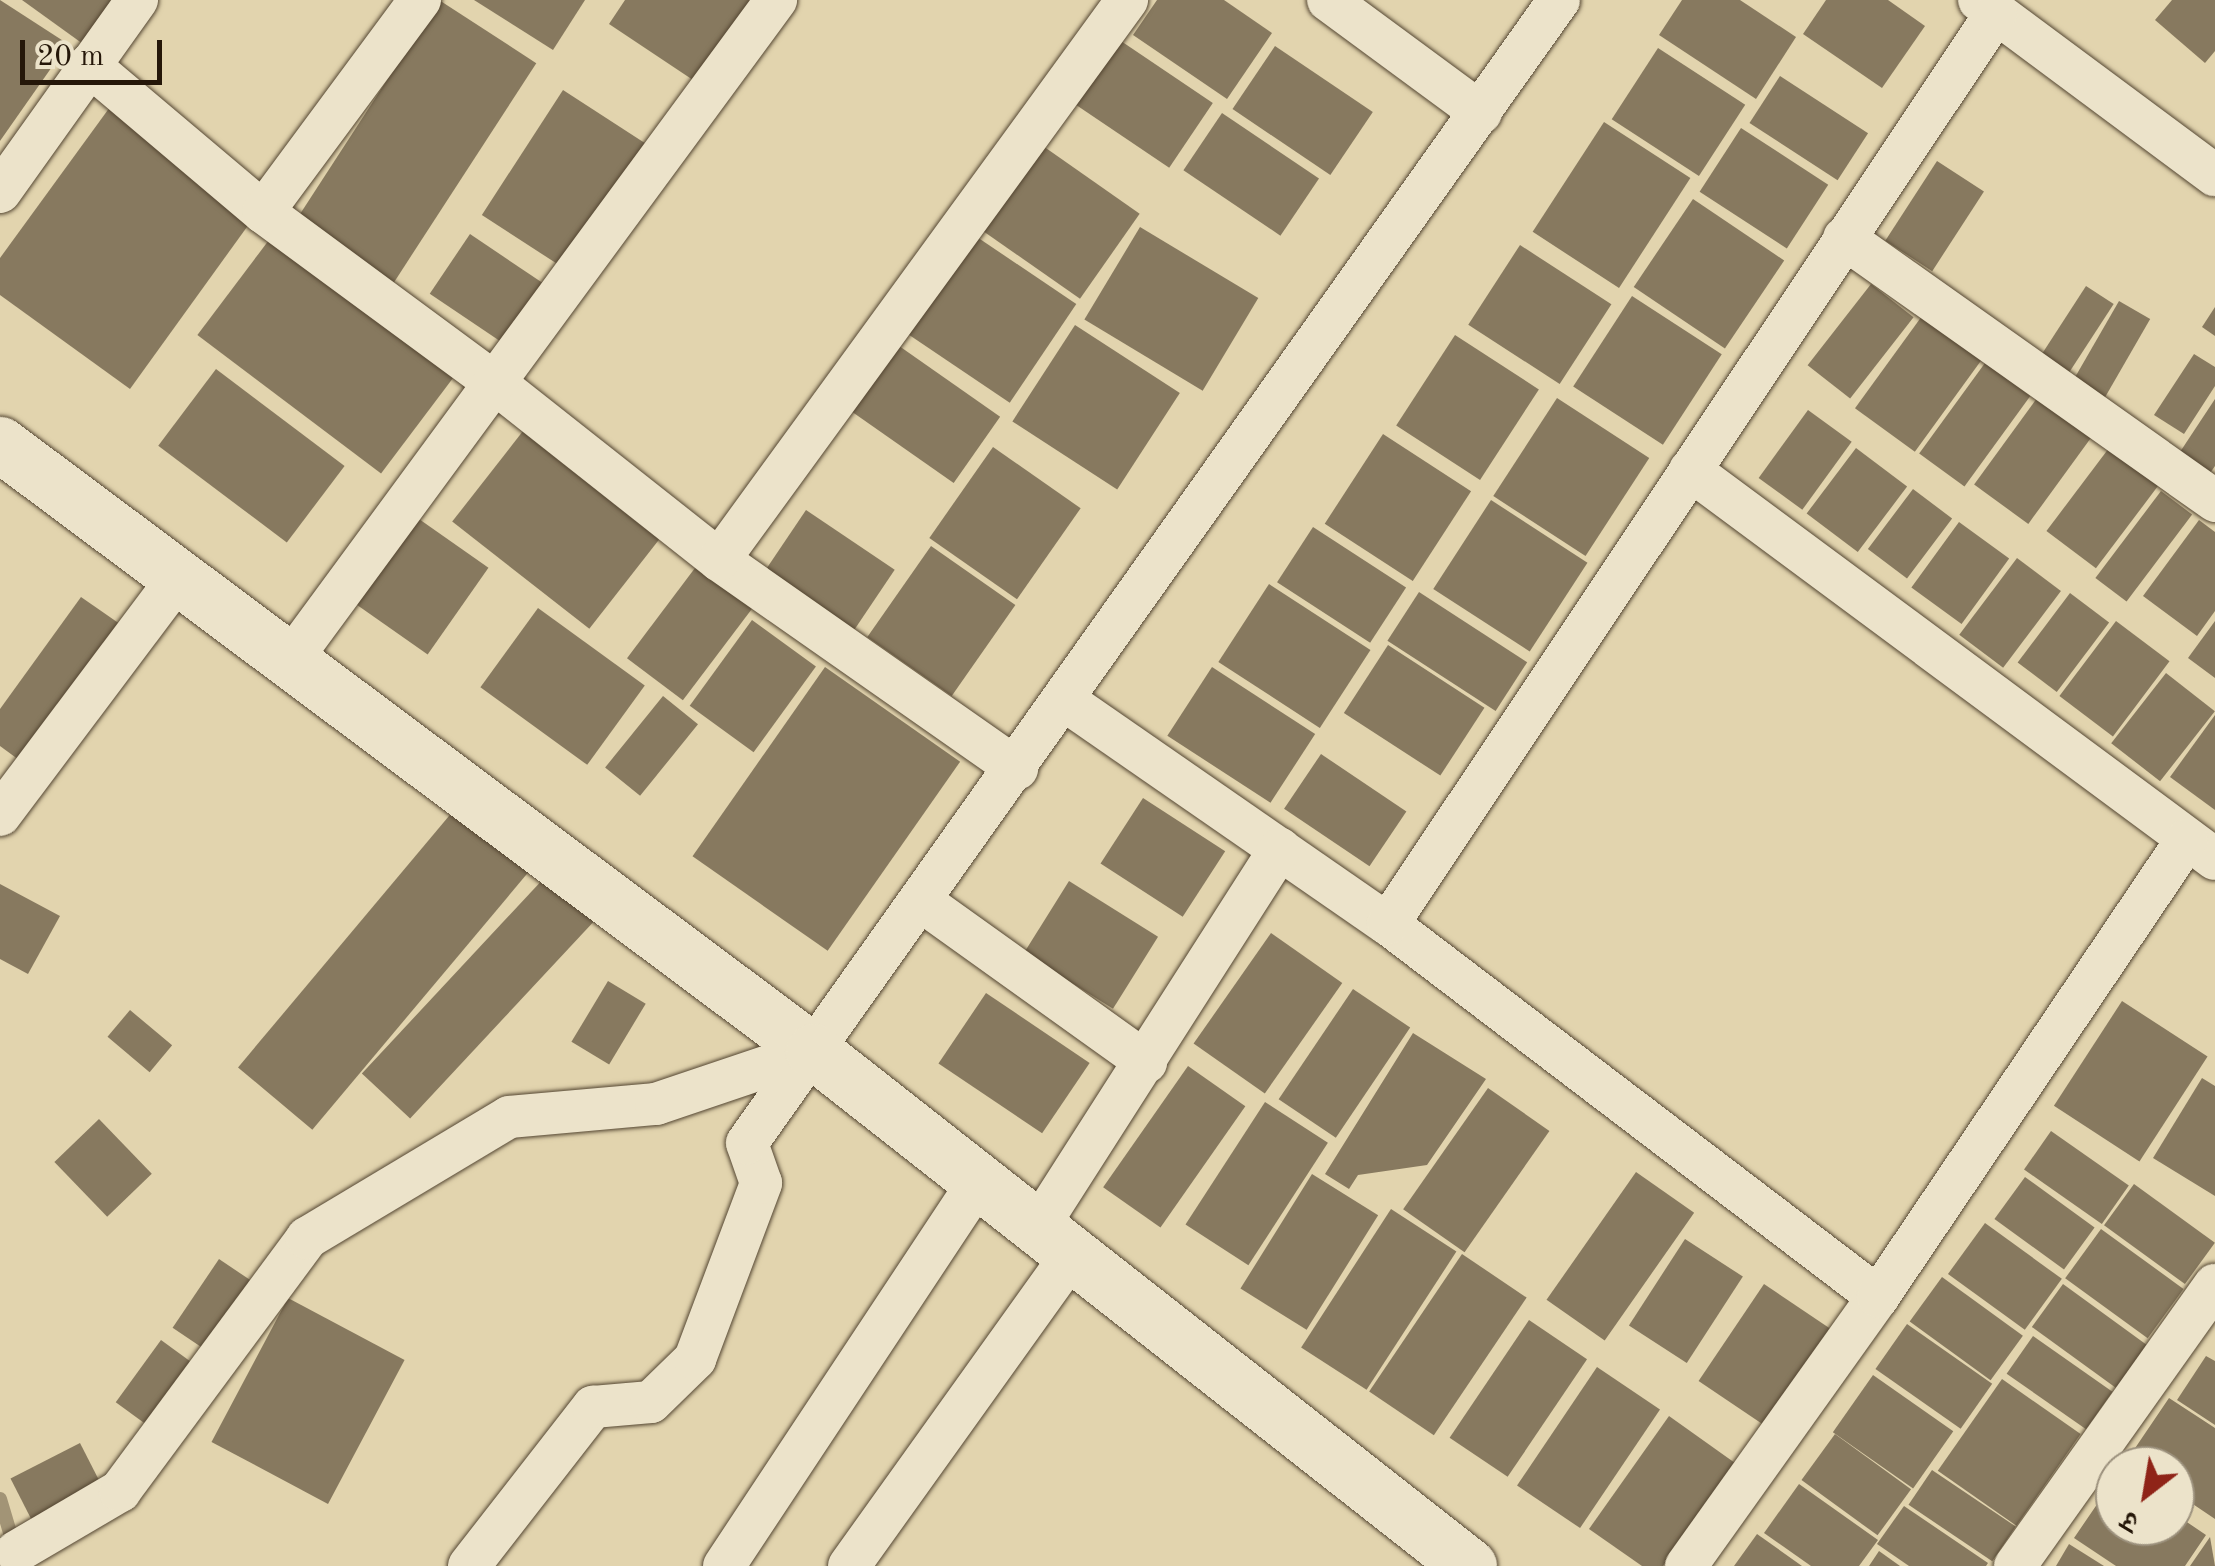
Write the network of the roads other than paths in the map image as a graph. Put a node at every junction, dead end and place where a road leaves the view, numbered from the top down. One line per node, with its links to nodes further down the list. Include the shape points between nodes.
1 (137, 0): 8 (street)
2 (420, 0): 12 (street)
3 (776, 0): 14 (street)
4 (1126, 0): 18 (street)
5 (1328, 0): 9 (street)
6 (1559, 0): 9 (street)
7 (1987, 7): 10 (street); 13 (street)
8 (89, 66): 11 (street); 12 (street)
9 (1481, 113): 21 (street)
10 (2215, 175)
11 (0, 192)
12 (263, 212): 14 (street)
13 (1844, 238): 16 (street); 17 (street)
14 (496, 383): 18 (street); 20 (street)
15 (7, 463): 19 (street)
16 (1690, 470): 25 (street); 27 (street)
17 (2215, 501)
18 (719, 560): 22 (street)
19 (177, 579): 20 (street); 23 (street)
20 (289, 662): 28 (street)
21 (1064, 700): 22 (street); 24 (street)
22 (1017, 770): 26 (street)
23 (0, 815)
24 (1280, 849): 27 (street); 29 (street)
25 (2201, 849): 33 (street)
26 (921, 901): 28 (street); 29 (street)
27 (1388, 924): 33 (street)
28 (813, 1051): 30 (street); 34 (street, via 656,1104 509,1117 307,1238 120,1491); 35 (street, via 747,1143 760,1182 695,1359 651,1402 593,1407)
29 (1146, 1062): 31 (street)
30 (980, 1182): 31 (street); 36 (street)
31 (1055, 1241): 37 (street); 38 (street)
32 (2215, 1285): 40 (street)
33 (1878, 1297): 39 (street)
34 (16, 1552)
35 (469, 1566)
36 (724, 1566)
37 (849, 1566)
38 (1469, 1566)
39 (1686, 1566)
40 (2015, 1566)

